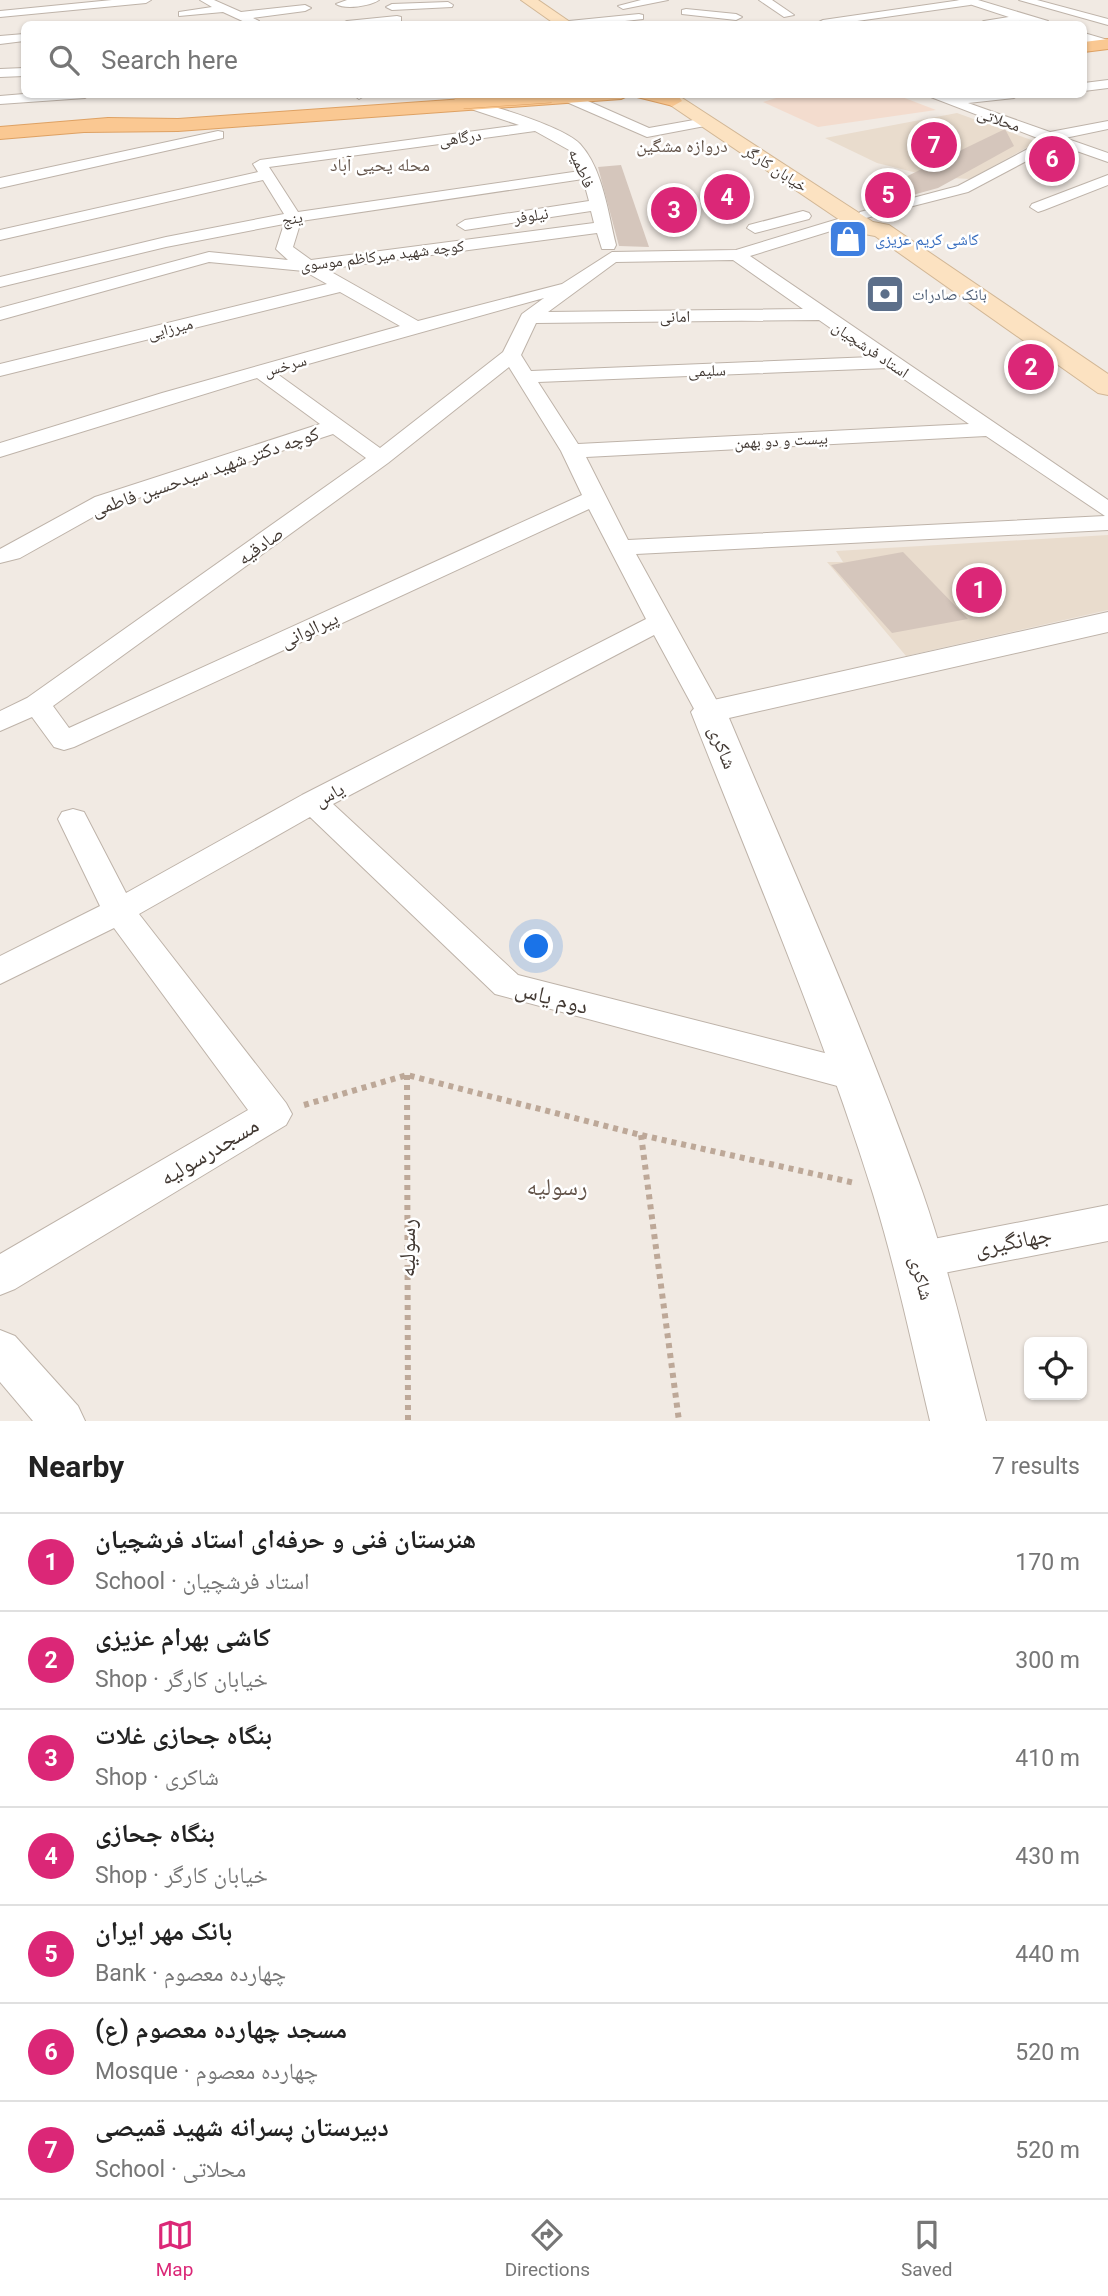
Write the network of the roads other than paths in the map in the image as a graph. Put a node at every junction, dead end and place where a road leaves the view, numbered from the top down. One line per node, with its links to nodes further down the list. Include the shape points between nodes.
1 (146, 0): 14 (street)
2 (205, 0): 21 (street)
3 (374, 0): 13 (street)
4 (528, 0): 37 (main road)
5 (663, 0): 11 (street)
6 (764, 0): 26 (street)
7 (1024, 0): 18 (street)
8 (967, 1): 27 (street); 32 (street)
9 (1075, 2): 18 (street)
10 (394, 3): 15 (street); 36 (street)
11 (618, 3): 38 (street, via 639,17)
12 (75, 4): 14 (street); 24 (street)
13 (341, 4)
14 (136, 5): 19 (street); 22 (street)
15 (448, 5)
16 (730, 5): 30 (street, via 729,11)
17 (837, 6): 31 (street)
18 (1048, 7): 33 (street)
19 (159, 8)
20 (304, 8): 29 (street)
21 (223, 9): 25 (street); 29 (street)
22 (110, 12)
23 (686, 12): 30 (street)
24 (0, 14)
25 (183, 14)
26 (788, 15)
27 (872, 16): 31 (street); 41 (street)
28 (1108, 16): 33 (street)
29 (241, 17): 34 (street); 35 (street)
30 (736, 17): 39 (street)
31 (859, 18): 40 (street)
32 (1021, 18): 42 (street); 43 (street)
33 (1091, 18): 44 (street)
34 (220, 21)
35 (250, 21)
36 (402, 21)
37 (562, 21)
38 (598, 21)
39 (743, 21)
40 (837, 21)
41 (883, 21)
42 (1002, 21)
43 (1032, 21)
44 (1108, 22)
45 (21, 38): 47 (street)
46 (1087, 39): 49 (street)
47 (0, 40)
48 (1087, 47): 49 (main road)
49 (1107, 47): 50 (main road)
50 (1087, 54)
51 (21, 72): 52 (street)
52 (0, 73)
53 (1108, 84): 54 (street)
54 (1087, 87)
55 (28, 98): 63 (street)
56 (312, 98): 66 (main road, via 170,107)
57 (465, 98): 66 (main road); 68 (main road); 70 (street, فاطمیه)
58 (564, 98): 67 (street, via 647,133)
59 (681, 98): 67 (main road, خیابان کارگر)
60 (682, 98): 86 (main road, خیابان کارگر)
61 (938, 98): 64 (street, محلاتی)
62 (981, 98): 64 (street)
63 (0, 100)
64 (948, 102): 73 (street, محلاتی)
65 (0, 121): 66 (main road)
66 (82, 121): 68 (main road); 71 (main road)
67 (705, 122): 83 (main road, خیابان کارگر)
68 (150, 125): 74 (street)
69 (1108, 125): 73 (street)
70 (535, 127): 75 (street, درگاهی); 79 (street, فاطمیه, via 573,144)
71 (0, 133)
72 (218, 135): 74 (street)
73 (1048, 137): 77 (street, محلاتی); 86 (street, via 1046,145 963,189)
74 (183, 143): 81 (street)
75 (411, 144): 76 (street); 78 (street, درگاهی)
76 (422, 156)
77 (1108, 158)
78 (263, 170): 85 (street); 90 (street, درگاهی)
79 (588, 174): 82 (street, فاطمیه); 85 (street, ینج)
80 (1108, 180): 84 (street)
81 (0, 183)
82 (597, 205): 87 (street, نیلوفر); 88 (street, فاطمیه)
83 (836, 207): 86 (main road, خیابان کارگر); 89 (street)
84 (1038, 207)
85 (294, 217): 93 (street, via 285,248); 94 (street, ینج)
86 (867, 221): 91 (street); 106 (main road, خیابان کارگر)
87 (465, 225)
88 (603, 227): 92 (street, فاطمیه); 93 (street, کوچه شهید میرکاظم موسوی)
89 (755, 228)
90 (0, 235)
91 (737, 255): 92 (street); 98 (street, استاد فرشچیان)
92 (612, 257): 95 (street)
93 (308, 266): 96 (street); 97 (street, کوچه شهید میرکاظم موسوی, via 209,257)
94 (0, 282)
95 (571, 285): 99 (street); 100 (street, سرخس)
96 (341, 286): 100 (street); 103 (street, میرزایی)
97 (0, 314)
98 (820, 314): 99 (street, امانی); 102 (street, استاد فرشچیان)
99 (529, 318): 101 (street)
100 (416, 328): 104 (street, سرخس)
101 (511, 355): 105 (street, شاکری); 111 (street, صادقیه)
102 (891, 362): 105 (street, سلیمی); 108 (street, استاد فرشچیان)
103 (0, 370)
104 (261, 372): 107 (street); 109 (street, سرخس)
105 (524, 377): 110 (street, شاکری)
106 (1108, 387)
107 (336, 426): 111 (street); 116 (street, کوچه دکتر شهید سیدحسین فاطمی, via 103,502)
108 (990, 429): 110 (street, بیست و دو بهمن); 113 (street, استاد فرشچیان)
109 (0, 450)
110 (572, 452): 112 (street, شاکری)
111 (380, 458): 119 (street, صادقیه)
112 (596, 498): 115 (street, شاکری); 119 (street, پیرالوانی, via 64,741)
113 (1108, 510)
114 (1108, 523): 115 (street)
115 (620, 548): 117 (street, شاکری)
116 (0, 556)
117 (660, 622): 120 (street, شاکری); 122 (street, یاس)
118 (1108, 622): 120 (street)
119 (37, 704): 121 (street, صادقیه)
120 (709, 712): 126 (street, شاکری)
121 (0, 722)
122 (313, 802): 124 (street, یاس); 126 (street, دوم یاس, via 507,985)
123 (73, 819): 124 (street, مسجدرسولیه)
124 (120, 911): 125 (street, یاس); 129 (street, مسجدرسولیه, via 273,1114)
125 (0, 971)
126 (856, 1076): 128 (street, شاکری)
127 (1108, 1223): 128 (street, جهانگیری)
128 (918, 1260): 132 (street, شاکری)
129 (0, 1276)
130 (0, 1350): 131 (street)
131 (62, 1421)
132 (958, 1421)

